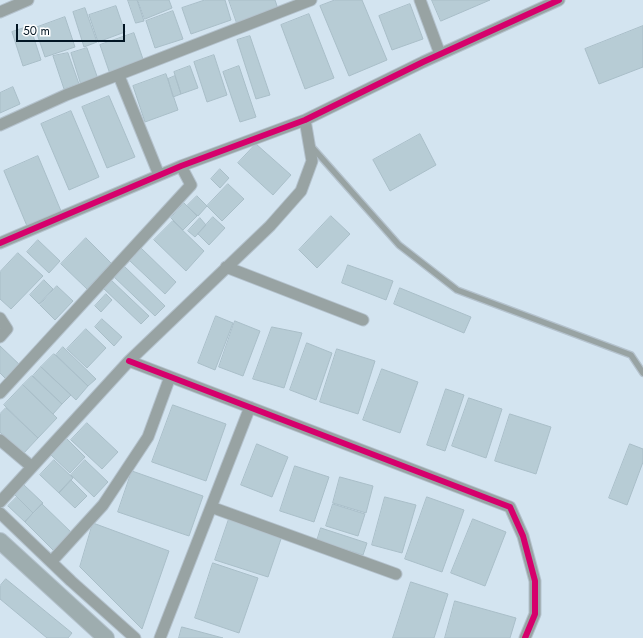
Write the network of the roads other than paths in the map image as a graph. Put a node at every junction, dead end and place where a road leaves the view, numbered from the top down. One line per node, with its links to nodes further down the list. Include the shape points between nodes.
1 (28, 0): 5 (street)
2 (311, 0): 7 (street)
3 (420, 0): 6 (street)
4 (558, 0): 6 (street)
5 (0, 12)
6 (440, 54): 8 (street)
7 (119, 76): 9 (street, via 66,95); 12 (street)
8 (305, 120): 10 (street); 11 (street)
9 (0, 125)
10 (309, 144): 14 (street, via 312,161 301,191 270,226); 19 (lane, via 399,245 457,290 631,356)
11 (181, 166): 12 (street); 21 (street, via 191,186)
12 (159, 175): 13 (street)
13 (0, 243)
14 (226, 268): 16 (street); 18 (street)
15 (0, 318): 17 (street, via 7,329)
16 (363, 320)
17 (0, 337)
18 (129, 361): 20 (street); 24 (street)
19 (643, 373)
20 (170, 377): 22 (street); 29 (street, via 148,437 103,505)
21 (0, 393)
22 (250, 407): 26 (street); 34 (street, via 510,507 523,536 535,582 535,614)
23 (0, 440): 24 (street)
24 (32, 467): 25 (street)
25 (0, 502)
26 (211, 507): 30 (street); 33 (street)
27 (0, 513): 29 (street)
28 (0, 541): 31 (main road)
29 (51, 562): 32 (street)
30 (396, 574)
31 (106, 638)
32 (135, 638)
33 (160, 638)
34 (525, 638)

